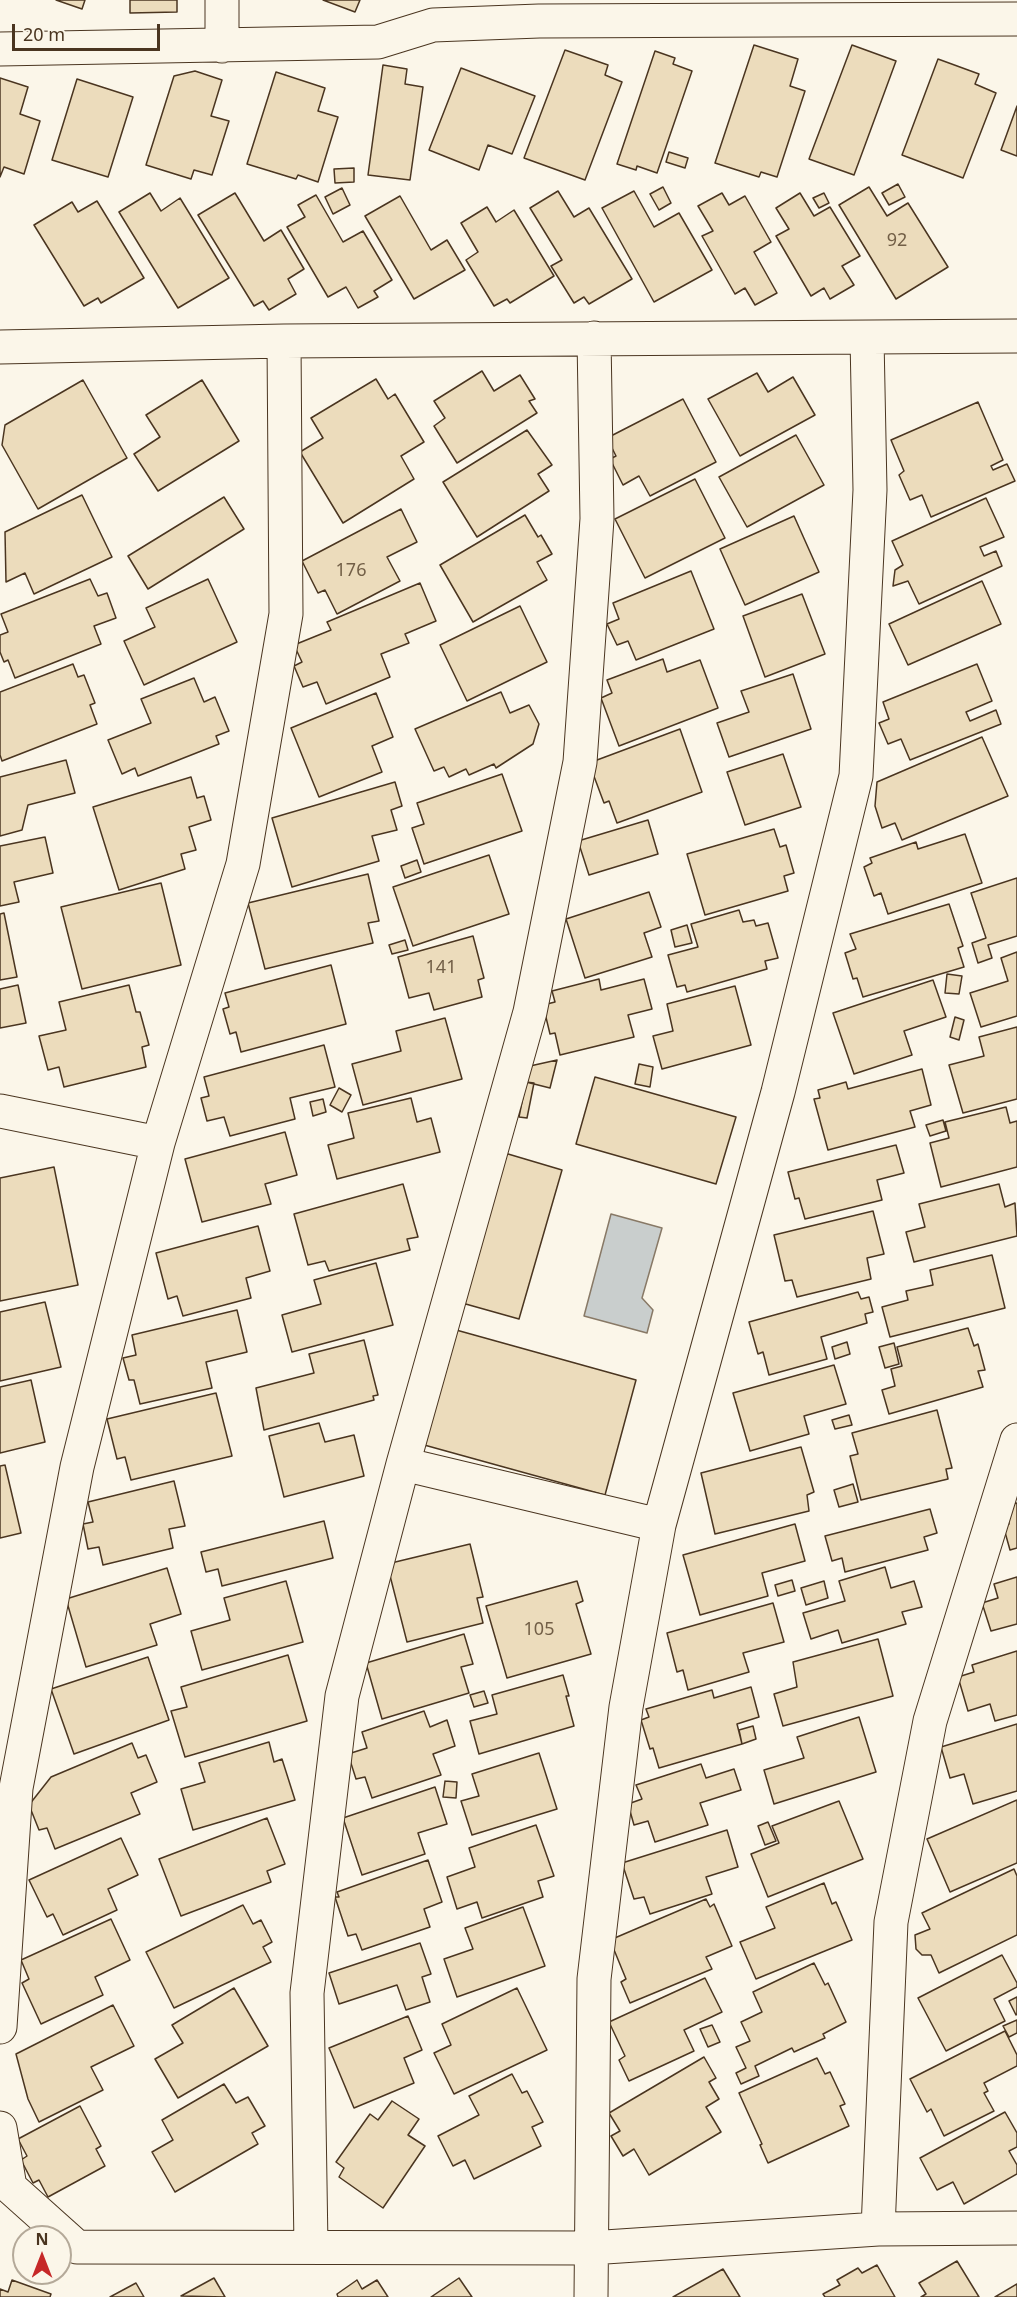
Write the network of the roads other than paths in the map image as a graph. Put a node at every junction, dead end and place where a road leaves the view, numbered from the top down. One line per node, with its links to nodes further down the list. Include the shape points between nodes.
1 (222, 0): 4 (street)
2 (539, 11): 3 (street); 4 (street, via 433,25 378,42)
3 (1017, 19)
4 (222, 46): 5 (street)
5 (0, 49)
6 (1017, 336): 8 (street)
7 (594, 338): 8 (street); 9 (street); 14 (street, via 597,519 580,762 530,1012)
8 (867, 338): 15 (street, via 870,490 856,776 778,1092)
9 (284, 341): 10 (street); 12 (street, via 286,614 243,864)
10 (0, 347)
11 (0, 1111): 12 (street)
12 (158, 1143): 16 (street, via 77,1467 16,1788)
13 (1017, 1440): 19 (street, via 930,1721 891,1922)
14 (403, 1464): 15 (street); 20 (street, via 342,1696 308,1981)
15 (659, 1525): 21 (street, via 626,1707 594,1978)
16 (0, 2027)
17 (0, 2128): 20 (street, via 10,2187 77,2247)
18 (1017, 2228): 19 (street)
19 (878, 2229): 21 (street)
20 (311, 2246): 21 (street)
21 (590, 2248): 22 (street)
22 (591, 2297)

